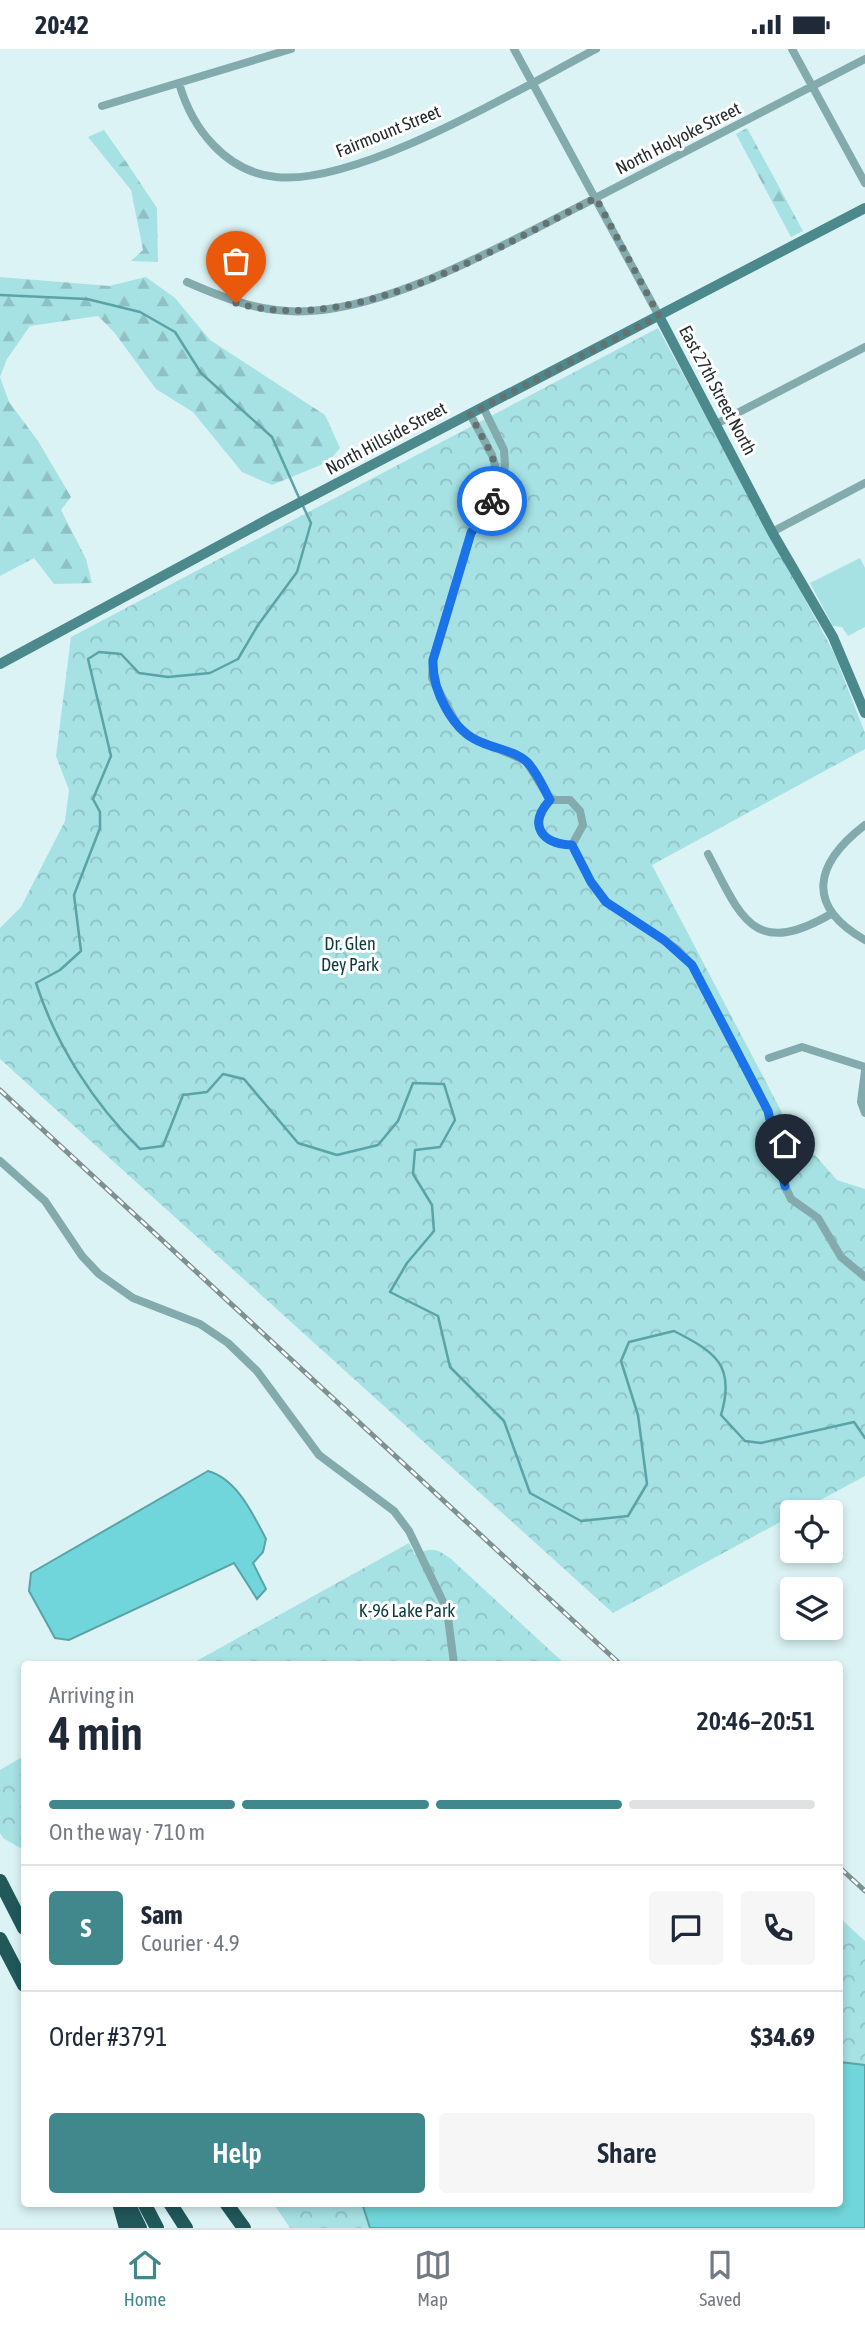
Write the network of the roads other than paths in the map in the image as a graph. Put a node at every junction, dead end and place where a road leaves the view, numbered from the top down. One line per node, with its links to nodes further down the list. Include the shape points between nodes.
1 (292, 49): 7 (street)
2 (514, 49): 6 (street, East 27th Street North)
3 (596, 49): 6 (street, Fairmount Street)
4 (792, 49): 8 (street)
5 (865, 59): 8 (street, North Holyoke Street)
6 (531, 82): 7 (street, Fairmount Street, via 421,139 365,161 315,175 276,177 247,169 222,155 203,135); 11 (street, East 27th Street North)
7 (179, 83): 9 (street)
8 (812, 86): 10 (street); 11 (street, North Holyoke Street)
9 (102, 106)
10 (865, 183)
11 (596, 198): 13 (street, North Holyoke Street, via 482,257 333,309 254,308); 14 (street, East 27th Street North)
12 (865, 208): 14 (main road, North Hillside Street)
13 (187, 282)
14 (659, 316): 16 (main road, North Hillside Street); 18 (main road, East 27th Street North)
15 (865, 347): 18 (street)
16 (483, 407): 17 (main road, North Hillside Street); 20 (street, via 504,450)
17 (470, 414): 20 (street, via 492,455); 22 (main road, North Hillside Street)
18 (716, 424): 21 (main road, East 27th Street North)
19 (865, 484): 21 (street)
20 (500, 486): 24 (street, via 471,533 433,660 432,678 468,737 526,761)
21 (772, 532): 23 (main road, East 27th Street North, via 833,638)
22 (0, 664)
23 (865, 713)
24 (550, 800): 26 (street, via 570,800 580,811 583,825); 26 (street, via 539,818 539,829 554,844)
25 (865, 825): 28 (street, via 843,844 828,868 823,897)
26 (572, 845): 34 (street, via 606,902 677,949 692,965 768,1111 791,1199 818,1218 841,1257)
27 (708, 854): 28 (street, via 740,912 763,931 798,931)
28 (831, 914): 29 (street)
29 (865, 940)
30 (769, 1058): 31 (street, via 802,1047)
31 (865, 1069): 32 (street, via 861,1102)
32 (865, 1113)
33 (0, 1161): 35 (street, via 45,1201 99,1274 133,1298 200,1324 228,1343 257,1371 319,1455 394,1511 409,1531 447,1610)
34 (865, 1277)
35 (454, 1661)
36 (0, 1872): 38 (highway)
37 (0, 1881): 39 (highway)
38 (21, 1904)
39 (21, 1922)
40 (0, 1939): 41 (highway)
41 (21, 1979)
42 (120, 2207): 47 (highway)
43 (130, 2207): 48 (highway)
44 (146, 2207): 49 (highway)
45 (172, 2207): 50 (highway)
46 (229, 2207): 51 (highway)
47 (126, 2228)
48 (140, 2228)
49 (157, 2228)
50 (184, 2228)
51 (244, 2228)

